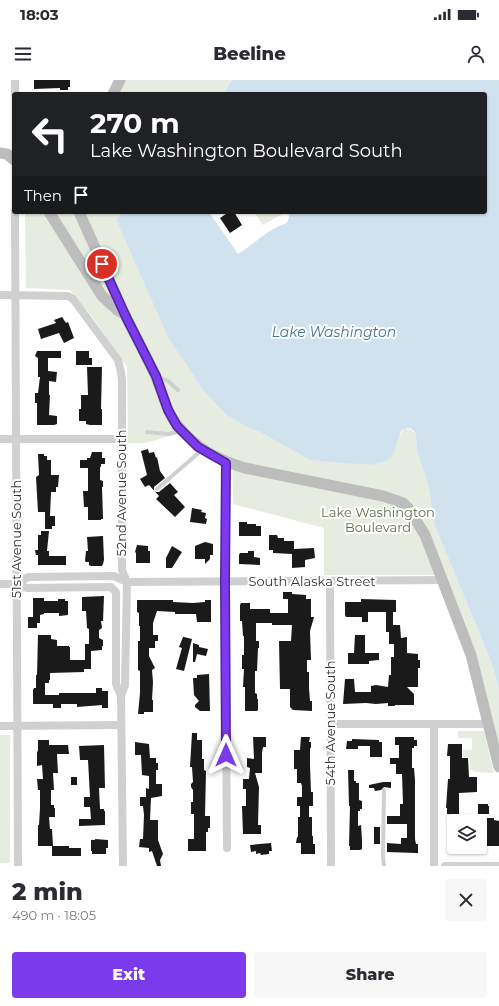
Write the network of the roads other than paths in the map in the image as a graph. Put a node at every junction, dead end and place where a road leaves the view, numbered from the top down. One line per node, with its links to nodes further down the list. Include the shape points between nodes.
1 (15, 80): 3 (street)
2 (120, 80): 4 (main road)
3 (15, 92)
4 (114, 92)
5 (0, 153): 6 (main road)
6 (12, 158)
7 (15, 214): 11 (street, 51st Avenue South)
8 (50, 214): 12 (main road, via 102,296)
9 (80, 214): 12 (main road)
10 (0, 295): 11 (street)
11 (15, 295): 18 (street, 51st Avenue South); 19 (street, 52nd Avenue South, via 63,295 76,303 120,366)
12 (125, 314): 13 (main road)
13 (156, 376): 14 (lane, via 168,380); 15 (main road, via 168,410)
14 (178, 390)
15 (181, 431): 16 (lane, via 168,434); 20 (main road)
16 (147, 432)
17 (0, 439): 18 (street)
18 (16, 439): 19 (street); 28 (street, 51st Avenue South)
19 (121, 439): 26 (street, 52nd Avenue South, via 122,570)
20 (202, 450): 21 (main road); 22 (lane)
21 (226, 463): 23 (main road, via 383,496 403,503 425,535); 24 (street)
22 (157, 489)
23 (443, 580): 25 (street, South Alaska Street); 33 (main road, via 471,655)
24 (225, 581): 25 (street, South Alaska Street); 26 (street, South Alaska Street); 39 (street)
25 (330, 581): 31 (street, 54th Avenue South)
26 (127, 582): 28 (street, South Alaska Street, via 114,576 28,577); 30 (street, 52nd Avenue South, via 125,685)
27 (0, 584): 28 (street, South Alaska Street)
28 (16, 584): 29 (street, South Alaska Street, via 27,588 111,587); 36 (street, 51st Avenue South)
29 (116, 592): 30 (street, 52nd Avenue South, via 116,684)
30 (121, 696): 34 (street, 52nd Avenue South)
31 (331, 724): 32 (street); 42 (street, 54th Avenue South)
32 (434, 724): 33 (street); 44 (street)
33 (488, 724): 37 (main road)
34 (122, 725): 36 (street); 41 (street, 52nd Avenue South)
35 (0, 726): 36 (street)
36 (18, 726): 40 (street, 51st Avenue South)
37 (499, 767)
38 (384, 790): 43 (lane)
39 (227, 848)
40 (18, 866)
41 (123, 866)
42 (331, 866)
43 (384, 866)
44 (434, 866)
45 (445, 866): 46 (street)
46 (499, 866)

